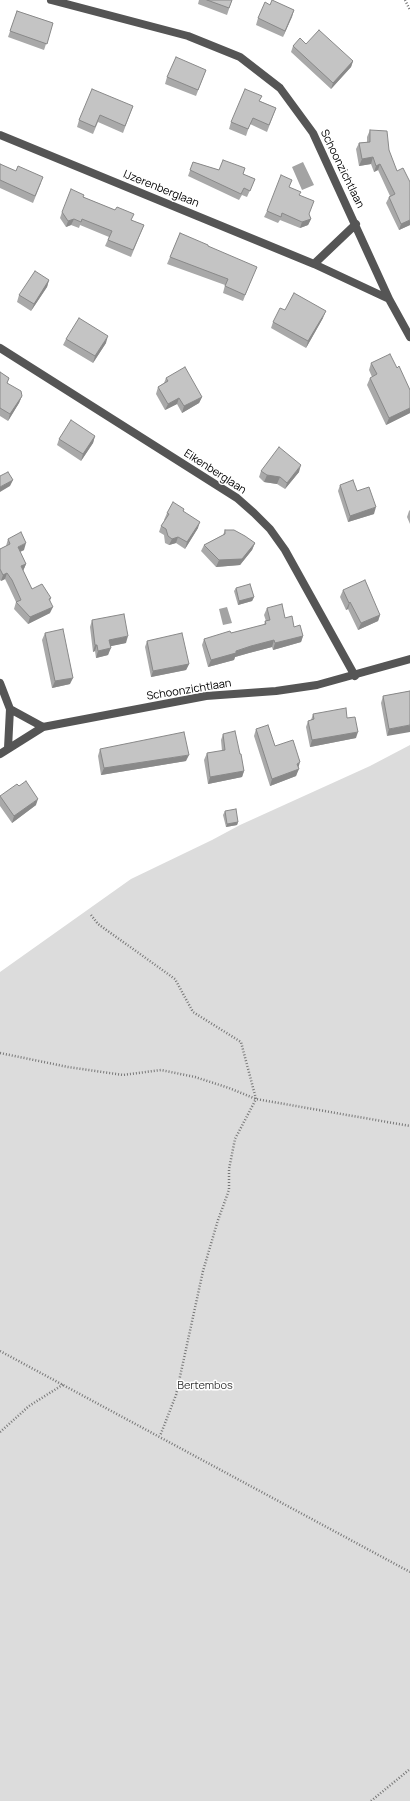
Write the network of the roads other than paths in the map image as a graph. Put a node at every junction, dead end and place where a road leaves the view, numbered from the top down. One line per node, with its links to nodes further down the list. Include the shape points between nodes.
1 (51, 0): 3 (street, Schoonzichtlaan, via 188,36 240,57 280,88 313,133)
2 (0, 135): 4 (street, IJzerenberglaan)
3 (356, 224): 4 (street); 5 (street, Schoonzichtlaan)
4 (314, 264): 5 (street, IJzerenberglaan)
5 (389, 299): 6 (street, Schoonzichtlaan)
6 (410, 337)
7 (0, 348): 9 (street, Eikenberglaan, via 237,498 254,513 285,550)
8 (410, 659): 9 (street, Schoonzichtlaan)
9 (355, 676): 12 (street, Schoonzichtlaan, via 276,691 206,696)
10 (0, 683): 11 (street)
11 (10, 709): 12 (street); 13 (street)
12 (43, 727): 13 (street, Schoonzichtlaan)
13 (8, 748): 14 (street, Schoonzichtlaan)
14 (0, 754)

